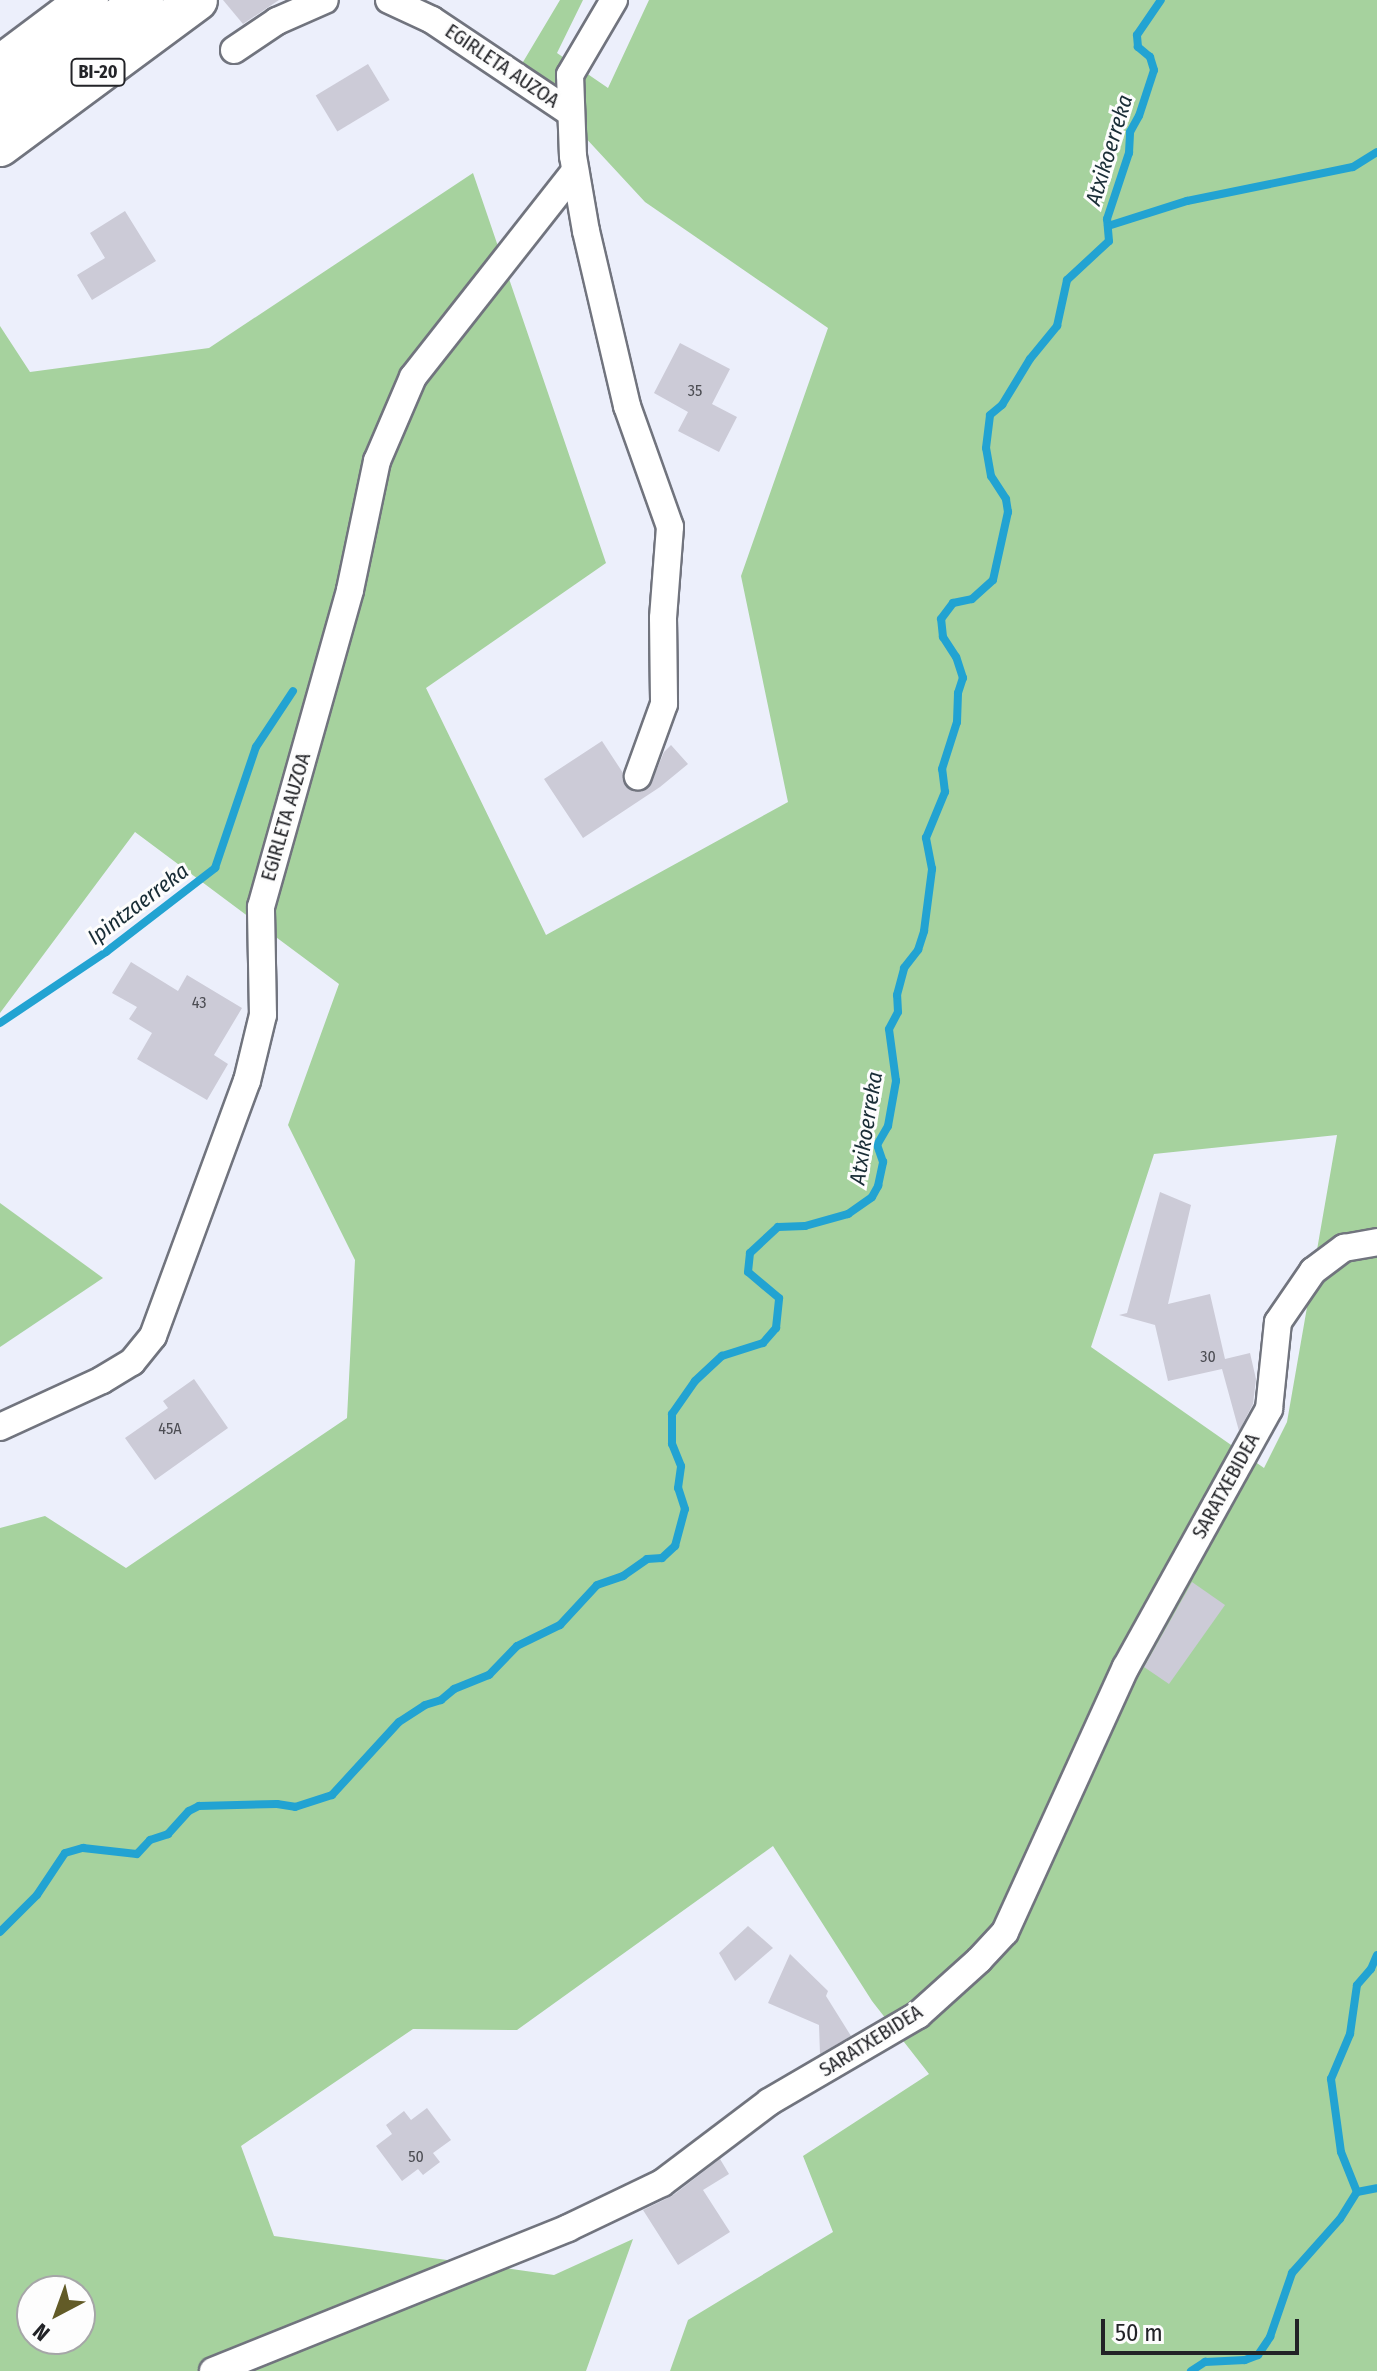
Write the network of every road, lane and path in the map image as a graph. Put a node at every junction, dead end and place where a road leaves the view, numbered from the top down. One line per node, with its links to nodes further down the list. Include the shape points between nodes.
1 (88, 0): 8 (main road)
2 (143, 0): 9 (main road, BI-20)
3 (197, 0): 11 (main road, BI-20)
4 (325, 0): 7 (street, via 277,21)
5 (389, 0): 10 (street, EGIRLETA AUZOA, via 432,20)
6 (614, 0): 10 (street, EGIRLETA AUZOA, via 570,75)
7 (234, 50)
8 (0, 66)
9 (0, 106)
10 (571, 113): 12 (street, EGIRLETA AUZOA)
11 (0, 146)
12 (575, 171): 13 (street, EGIRLETA AUZOA, via 627,406 670,527 664,704); 15 (street, EGIRLETA AUZOA, via 413,377 377,461 350,590 261,907 263,1015 247,1081 153,1336 132,1362 102,1380)
13 (638, 776)
14 (1377, 1242): 16 (street, SARATXEBIDEA, via 1344,1248 1313,1271 1278,1322 1269,1409 1126,1667 1005,1932 979,1960 918,2015 769,2102 662,2183 568,2228)
15 (0, 1427)
16 (213, 2371)

